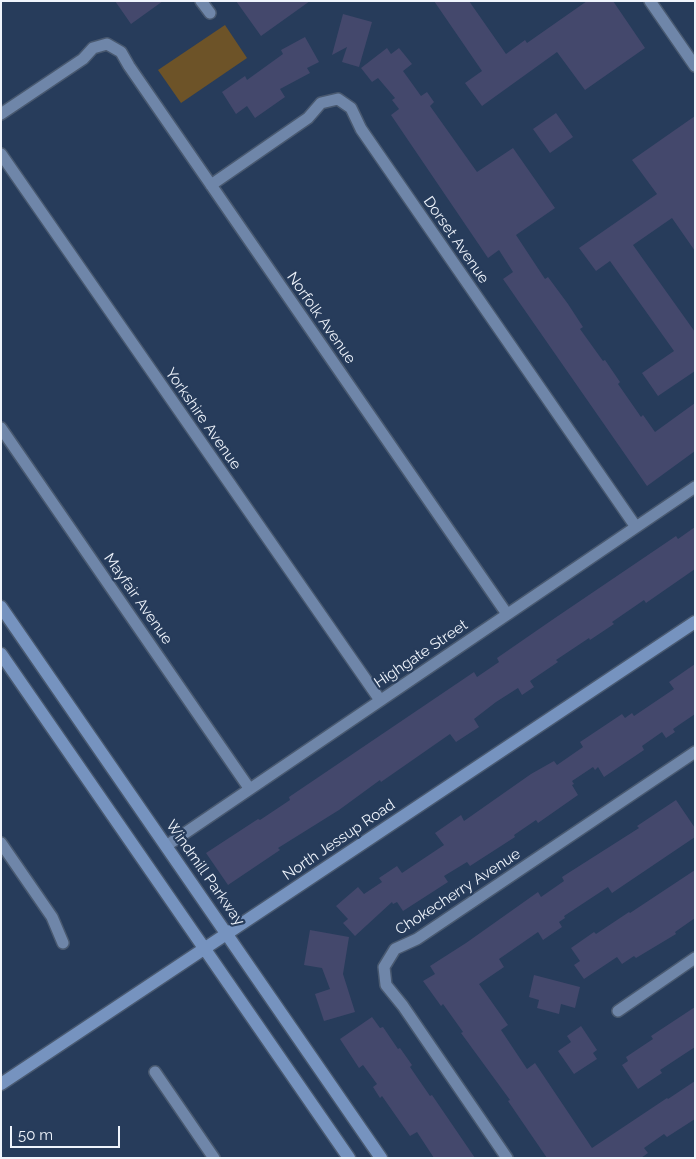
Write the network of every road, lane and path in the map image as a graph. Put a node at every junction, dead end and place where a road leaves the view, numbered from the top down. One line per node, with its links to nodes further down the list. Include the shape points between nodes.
1 (201, 1): 3 (street)
2 (650, 1): 4 (street)
3 (210, 13)
4 (695, 66)
5 (1, 114): 7 (street, Norfolk Avenue, via 82,60 93,48 107,44 121,52)
6 (1, 154): 15 (street, Yorkshire Avenue)
7 (211, 185): 10 (street, Dorset Avenue, via 308,118 321,103 338,99 351,108 361,129); 12 (street, Norfolk Avenue)
8 (1, 428): 17 (street, Mayfair Avenue)
9 (695, 488): 10 (street, Highgate Street)
10 (636, 527): 12 (street, Highgate Street)
11 (1, 607): 19 (main road, Windmill Parkway)
12 (507, 614): 15 (street, Highgate Street)
13 (695, 622): 20 (main road, North Jessup Road)
14 (1, 654): 22 (main road)
15 (380, 700): 17 (street, Highgate Street)
16 (695, 752): 30 (street, Chokecherry Avenue, via 417,939 395,950 384,967 386,986)
17 (249, 788): 19 (street, Highgate Street)
18 (1, 843): 21 (street, via 52,917)
19 (166, 846): 20 (main road, Windmill Parkway)
20 (227, 935): 22 (main road, North Jessup Road); 29 (main road, Windmill Parkway)
21 (63, 943)
22 (205, 949): 26 (main road, North Jessup Road); 28 (main road)
23 (695, 958): 24 (street)
24 (618, 1011)
25 (155, 1072): 27 (street)
26 (1, 1084)
27 (214, 1158)
28 (349, 1158)
29 (381, 1158)
30 (507, 1158)

